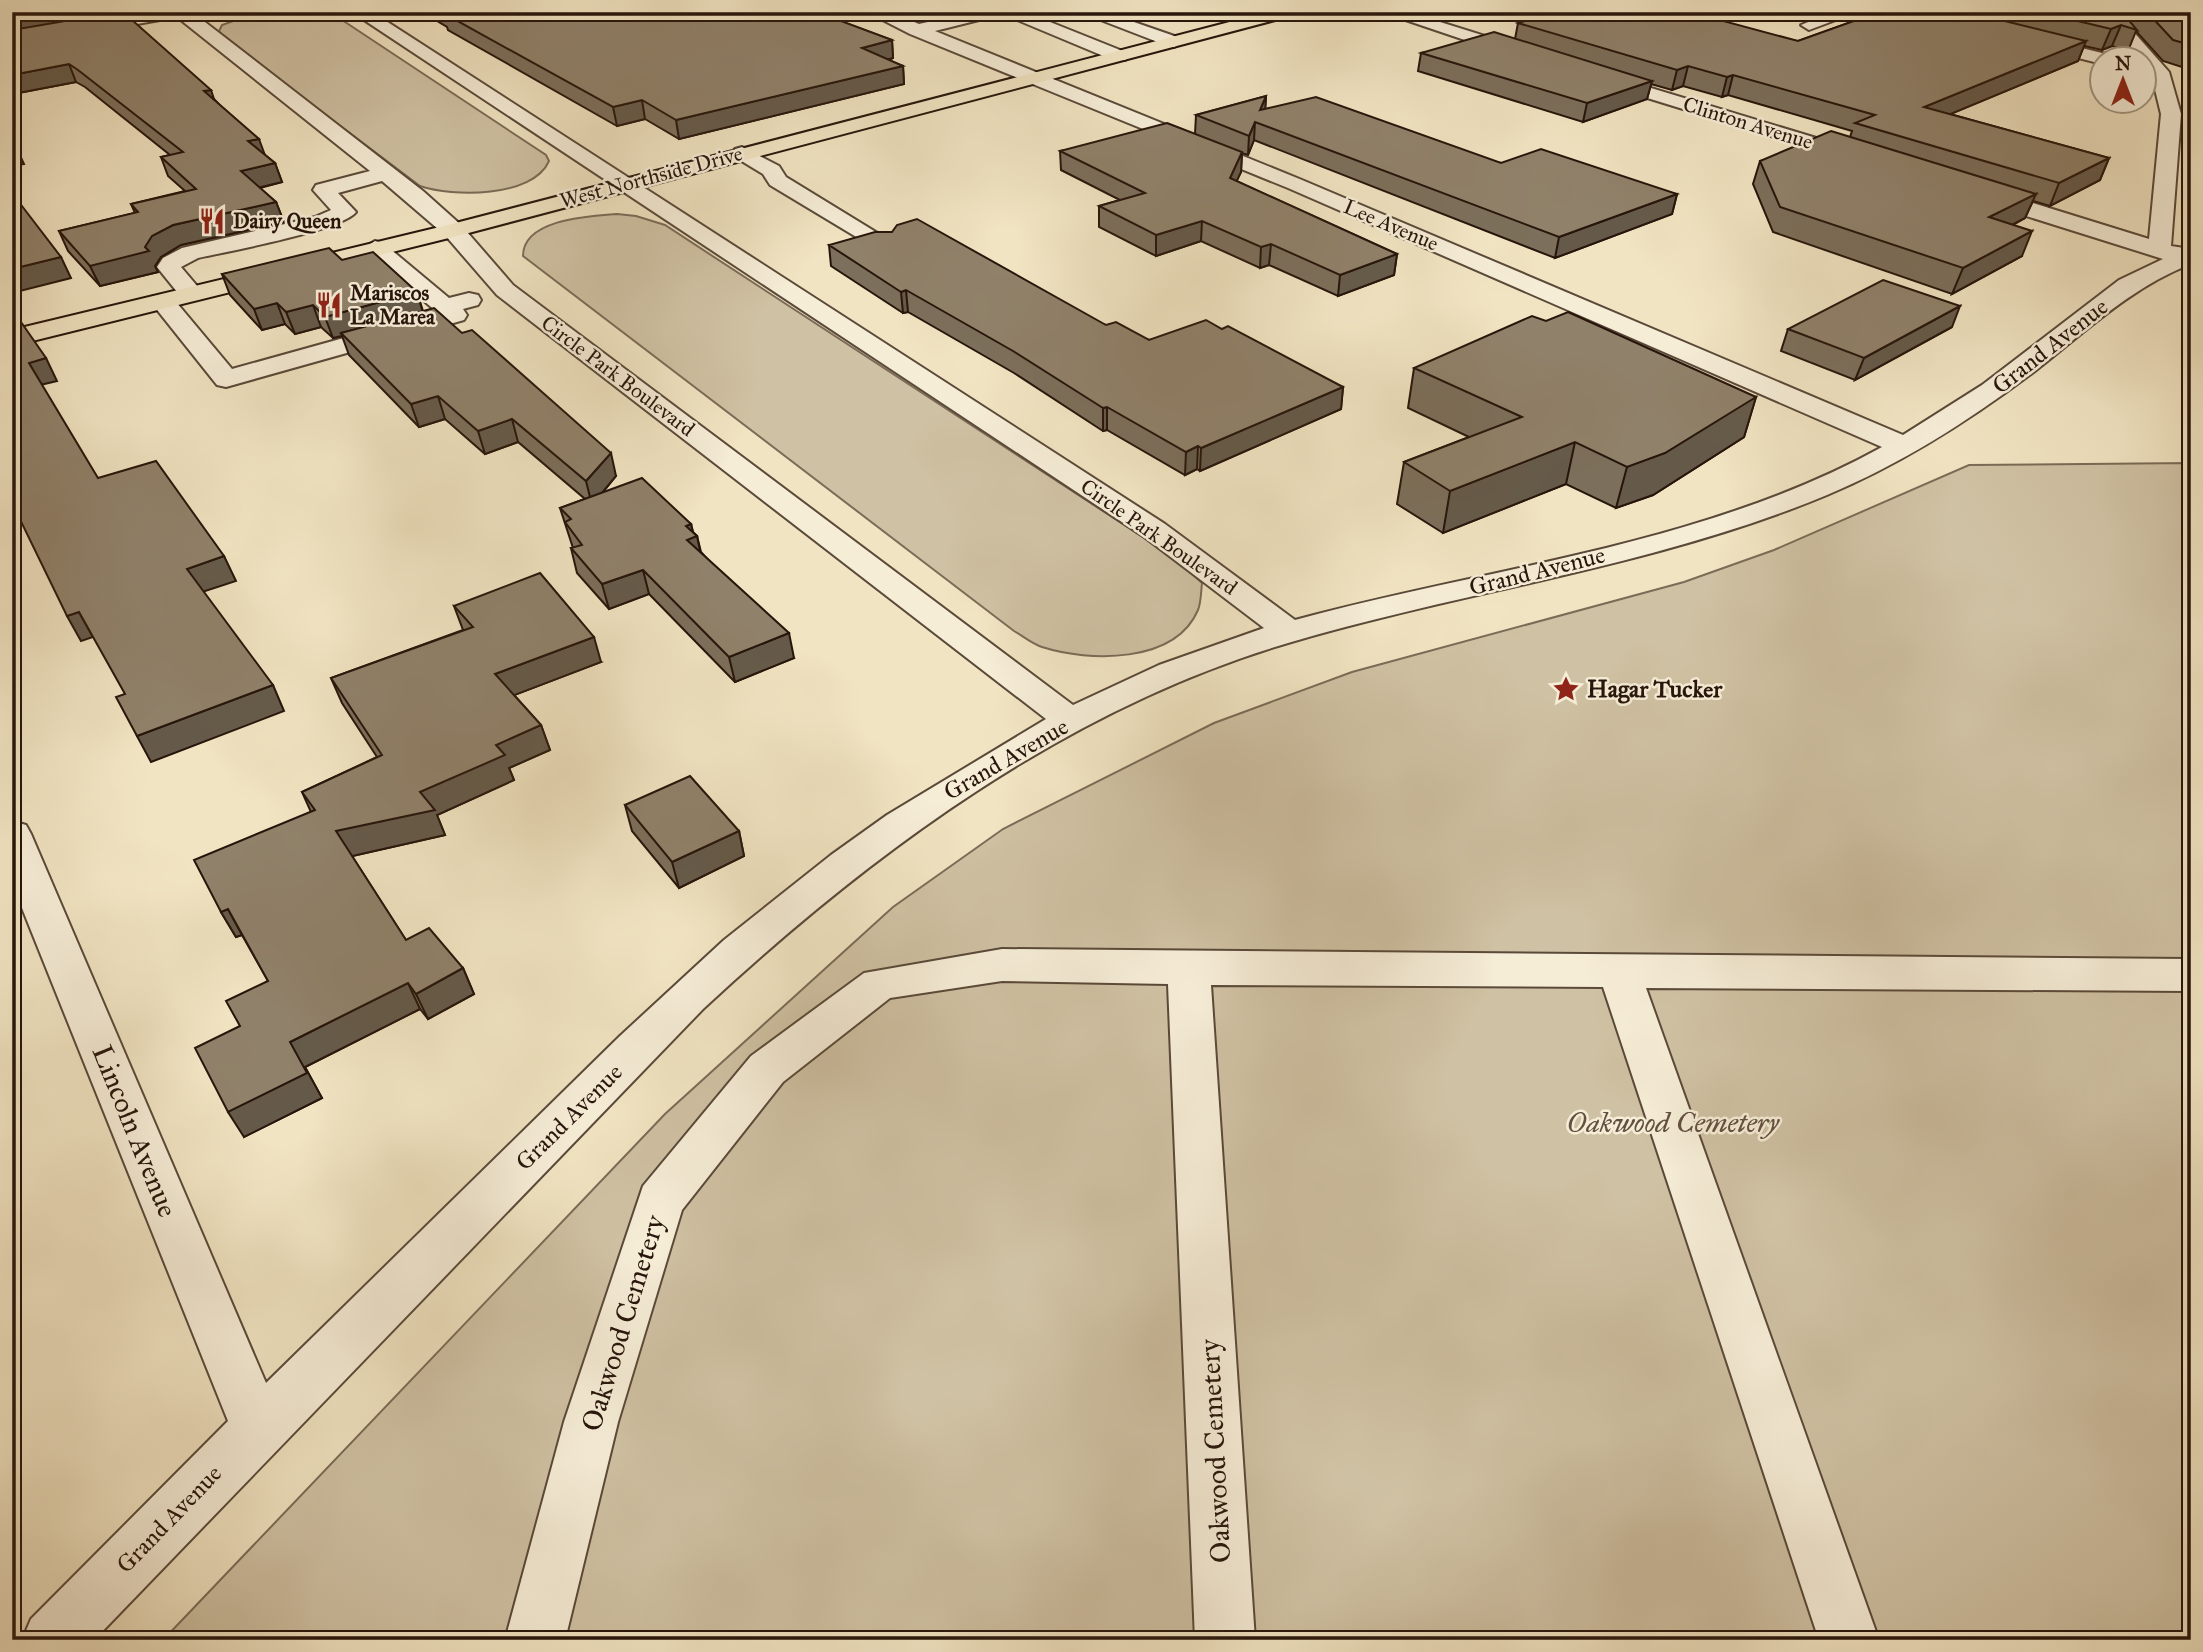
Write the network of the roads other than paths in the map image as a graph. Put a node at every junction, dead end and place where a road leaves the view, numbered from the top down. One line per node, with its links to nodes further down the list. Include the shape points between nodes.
1 (180, 12): 14 (street); 25 (street, Circle Park Boulevard)
2 (360, 12): 26 (street, Circle Park Boulevard)
3 (996, 12): 11 (street)
4 (1010, 12): 18 (street)
5 (1088, 12): 15 (street)
6 (1288, 12): 15 (main road, West Northside Drive)
7 (1390, 12): 19 (street)
8 (1849, 12): 12 (street)
9 (2108, 12): 16 (street)
10 (883, 16): 11 (street, Lee Avenue)
11 (920, 21): 21 (street, Lee Avenue)
12 (1808, 25)
13 (2014, 36): 17 (street)
14 (12, 41)
15 (1174, 42): 18 (main road, West Northside Drive)
16 (2134, 46)
17 (2088, 55)
18 (1119, 56): 21 (main road, West Northside Drive)
19 (1549, 61)
20 (1576, 69): 24 (street, Clinton Avenue)
21 (1032, 78): 23 (main road, West Northside Drive); 41 (street, Lee Avenue, via 1296,184)
22 (2158, 84): 35 (street, via 2171,114)
23 (741, 153): 26 (main road, West Northside Drive); 33 (street, via 772,170 777,181)
24 (1881, 164)
25 (383, 174): 28 (street, Circle Park Boulevard); 31 (street, via 324,190)
26 (625, 183): 32 (main road, West Northside Drive); 42 (street, Circle Park Boulevard, via 1154,530)
27 (1960, 188): 35 (street)
28 (415, 196): 29 (street); 32 (street, Circle Park Boulevard)
29 (392, 202)
30 (369, 207): 31 (street)
31 (345, 212): 37 (street, via 322,222 190,253 171,263 169,267)
32 (453, 230): 34 (main road, West Northside Drive); 36 (street, Circle Park Boulevard)
33 (886, 245)
34 (375, 248): 37 (main road, West Northside Drive); 39 (street)
35 (2178, 254): 41 (street, Grand Avenue, via 2127,285 1962,413)
36 (505, 290): 39 (street); 43 (street, Circle Park Boulevard)
37 (191, 293): 38 (main road, West Northside Drive)
38 (162, 301): 39 (street, via 226,379 454,315); 40 (main road, West Northside Drive)
39 (445, 307)
40 (12, 338)
41 (1903, 446): 42 (street, Grand Avenue, via 1845,477 1718,523 1570,564)
42 (1287, 630): 43 (street, Grand Avenue, via 1211,656)
43 (1071, 721): 48 (street, Grand Avenue, via 958,783 800,900 750,943 690,996)
44 (12, 834): 48 (street, Lincoln Avenue)
45 (1189, 970): 46 (street, Oakwood Cemetery); 50 (street, Oakwood Cemetery, via 1002,965 879,984 767,1069 660,1201 592,1422); 51 (street, Oakwood Cemetery)
46 (1619, 972): 47 (street, Oakwood Cemetery); 52 (street)
47 (2191, 975)
48 (258, 1428): 49 (street, Grand Avenue)
49 (52, 1640)
50 (535, 1640)
51 (1225, 1640)
52 (1849, 1640)

